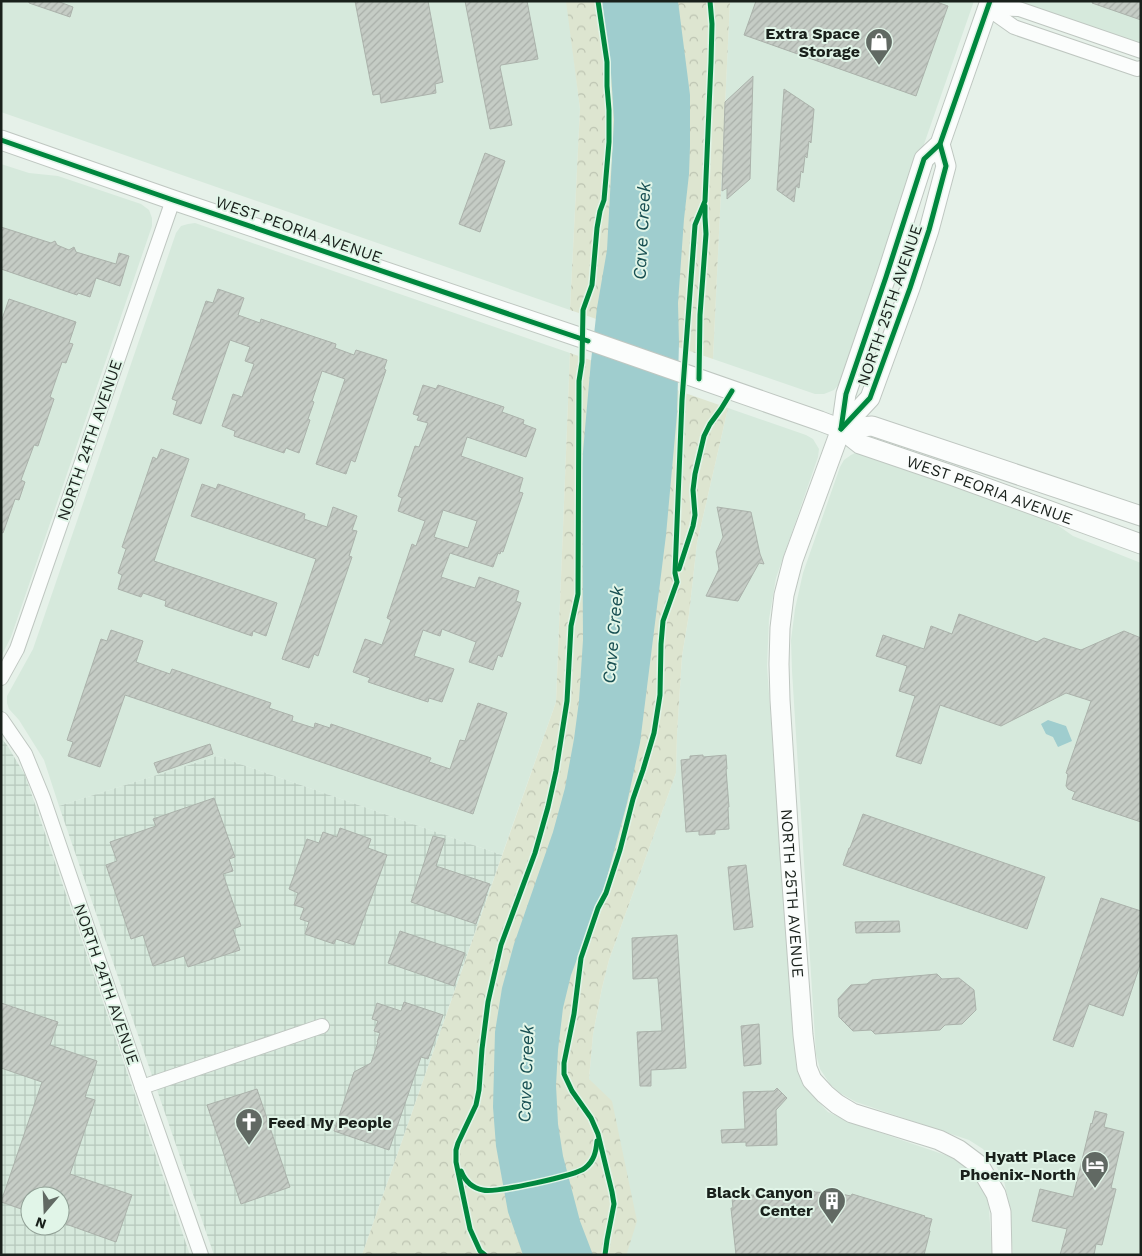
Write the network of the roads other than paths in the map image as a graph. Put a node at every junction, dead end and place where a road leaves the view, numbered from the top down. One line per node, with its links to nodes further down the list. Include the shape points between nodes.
1 (988, 4): 2 (street, via 1019,8); 3 (street, via 1014,27); 5 (street, NORTH 25TH AVENUE)
2 (1141, 51)
3 (1141, 68)
4 (1, 140): 6 (street, WEST PEORIA AVENUE)
5 (940, 144): 7 (street, NORTH 25TH AVENUE, via 924,159 846,394); 7 (street, NORTH 25TH AVENUE, via 946,166 910,288 870,398)
6 (173, 200): 7 (street, WEST PEORIA AVENUE); 10 (street, NORTH 24TH AVENUE, via 17,649)
7 (841, 429): 8 (street, WEST PEORIA AVENUE, via 872,426); 9 (street, WEST PEORIA AVENUE, via 860,444); 15 (street, NORTH 25TH AVENUE, via 793,560 780,628 779,673 790,856 807,1068 812,1080 825,1094 852,1113 939,1140 979,1164 996,1194 1001,1212)
8 (1141, 516)
9 (1141, 544)
10 (1, 678)
11 (1, 719): 13 (street, NORTH 24TH AVENUE, via 25,754 43,798)
12 (322, 1026): 13 (street)
13 (142, 1087): 14 (street, NORTH 24TH AVENUE)
14 (201, 1255)
15 (1002, 1255)

